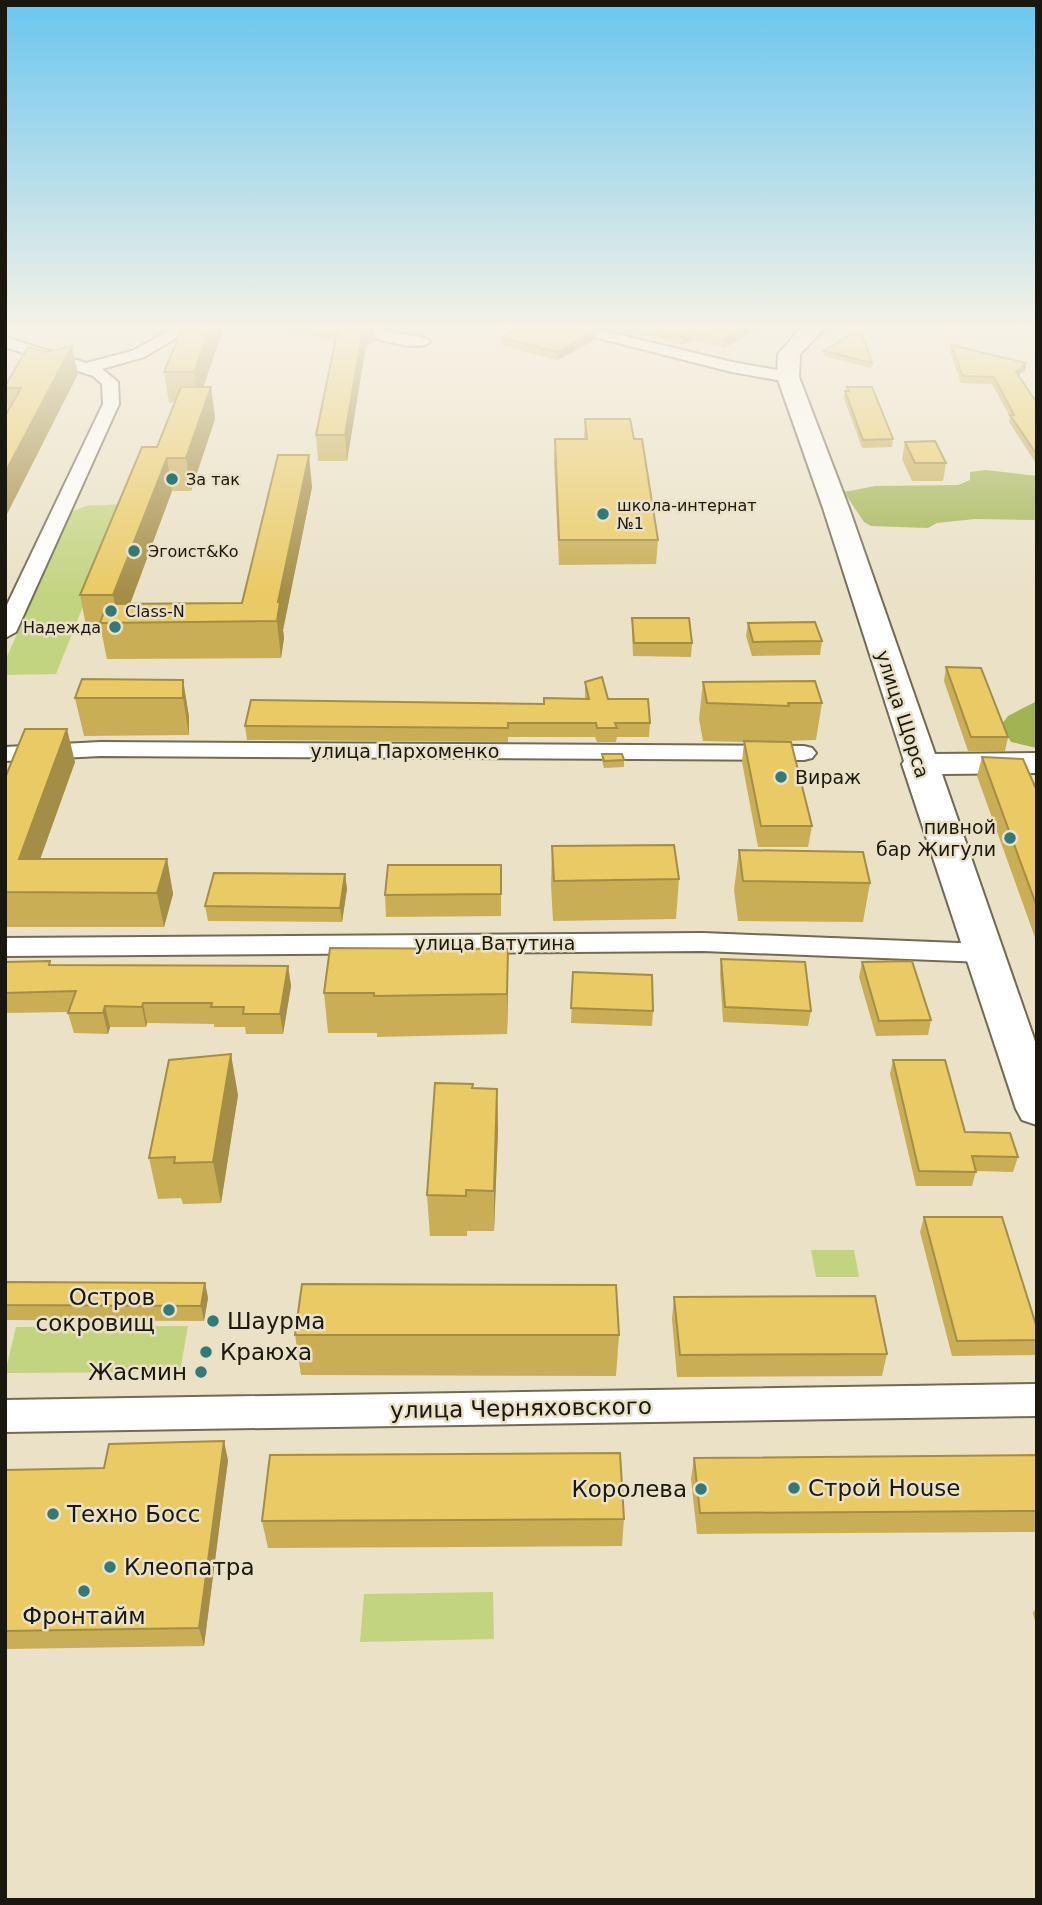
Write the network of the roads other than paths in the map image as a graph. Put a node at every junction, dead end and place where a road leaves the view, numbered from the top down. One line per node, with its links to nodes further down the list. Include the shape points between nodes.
1 (105, 417): 3 (street)
2 (803, 417): 7 (main road, улица Щорса)
3 (5, 632)
4 (804, 753): 5 (street, улица Пархоменко, via 100,749)
5 (5, 754)
6 (1037, 763): 7 (main road)
7 (919, 764): 9 (main road, улица Щорса)
8 (5, 947): 9 (street, улица Ватутина, via 704,942)
9 (984, 953): 10 (main road, улица Щорса)
10 (1037, 1109)
11 (1037, 1400): 12 (street, улица Черняховского)
12 (5, 1416)

